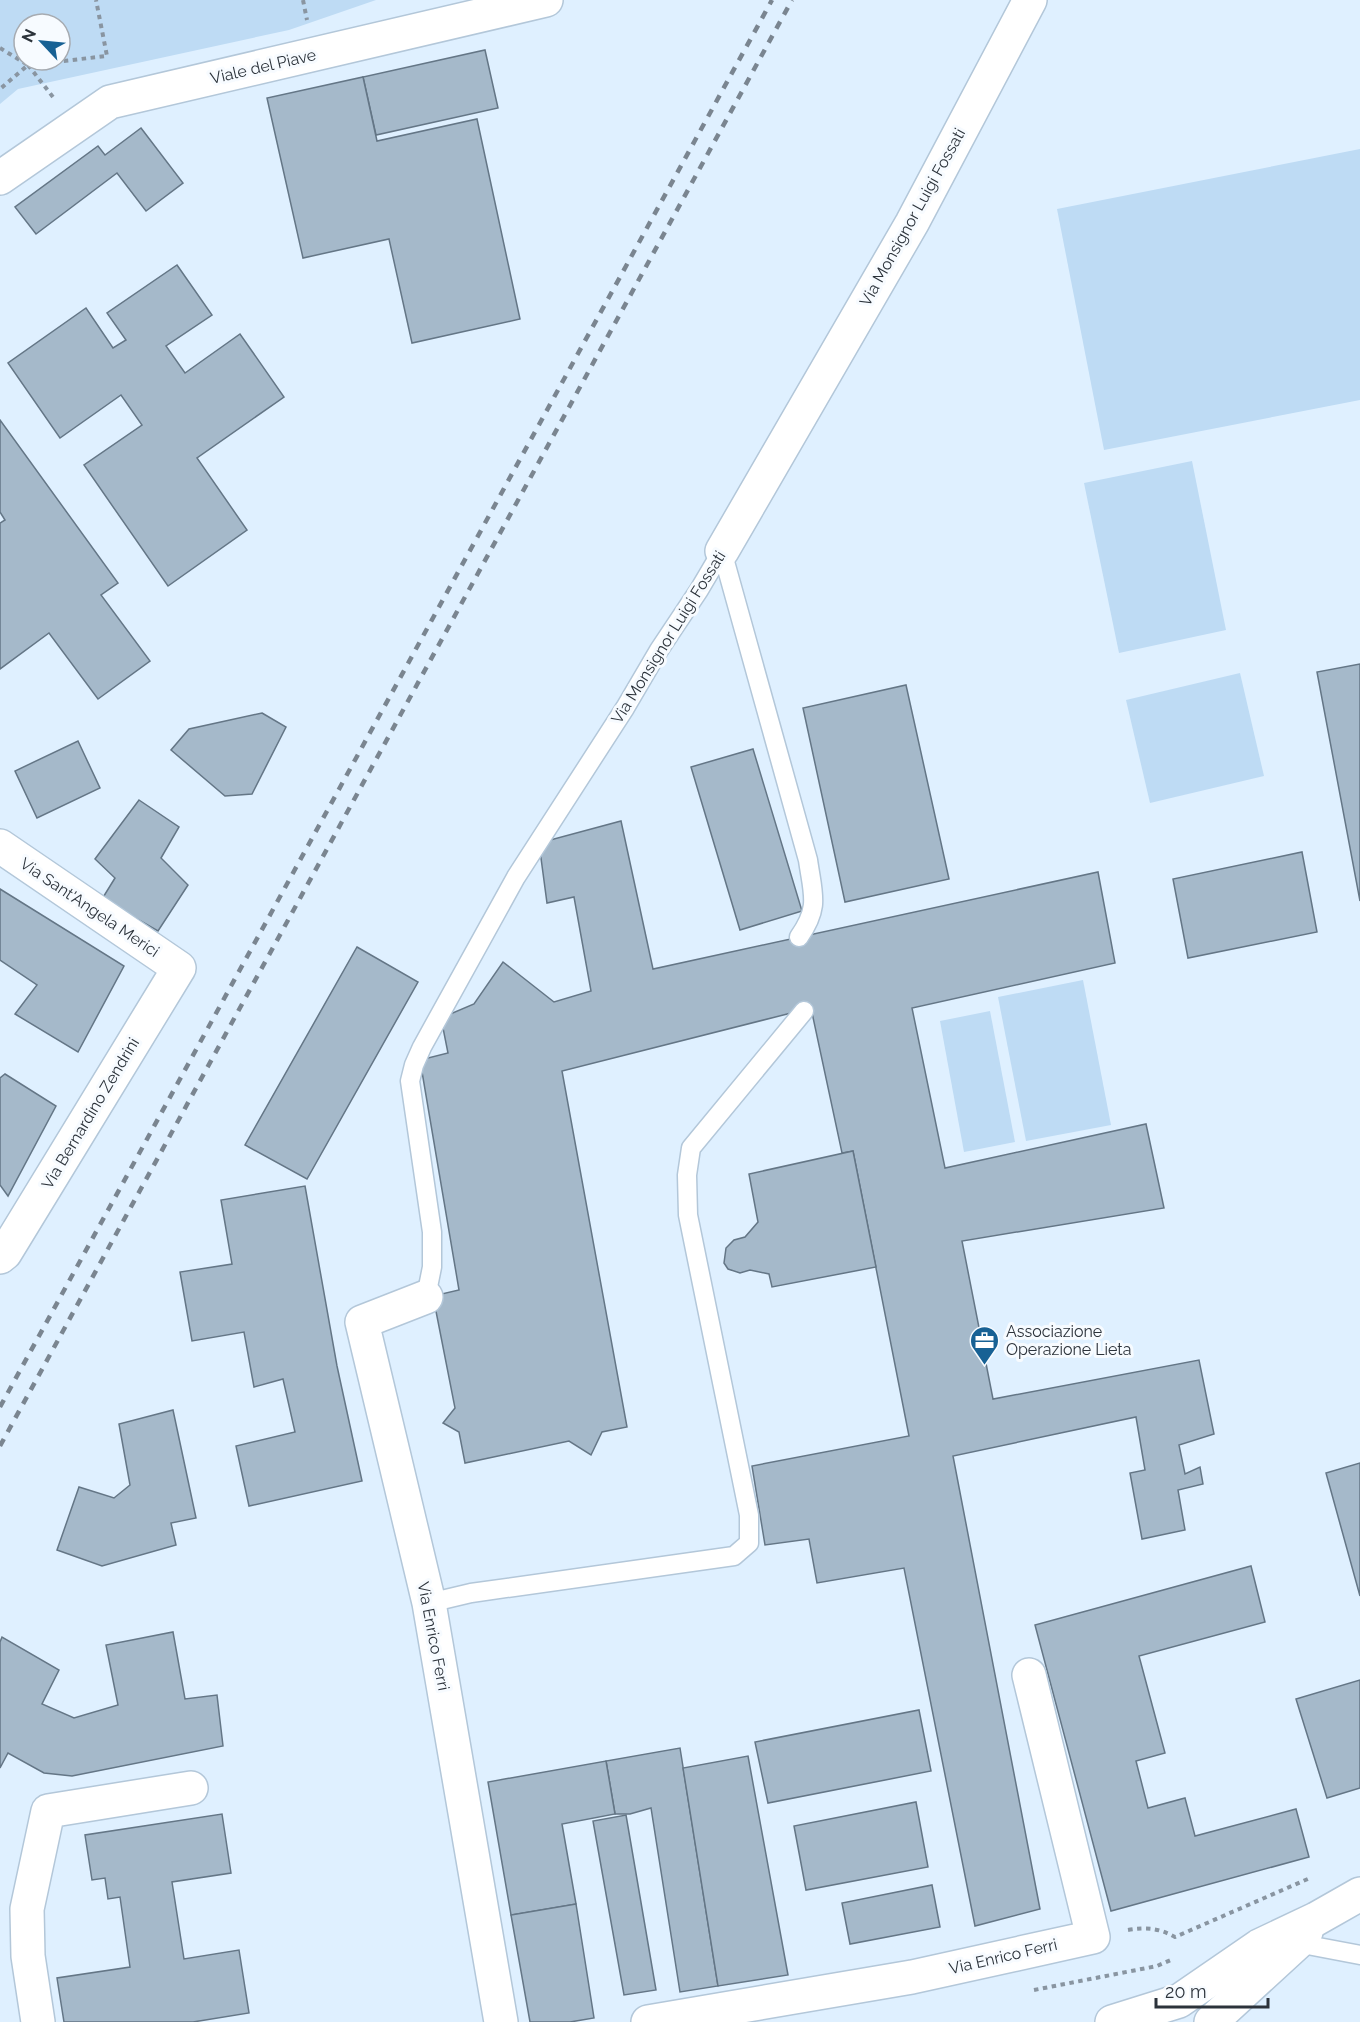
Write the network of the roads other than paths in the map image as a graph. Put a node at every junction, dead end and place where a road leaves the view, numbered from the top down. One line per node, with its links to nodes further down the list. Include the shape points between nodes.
1 (546, 0): 3 (street, Viale del Piave, via 110,102)
2 (1030, 0): 4 (street, Via Monsignor Luigi Fossati, via 912,223)
3 (0, 178)
4 (722, 551): 6 (lane, via 808,860 814,906); 10 (lane, Via Monsignor Luigi Fossati, via 516,877 414,1065 410,1081 432,1232 432,1267)
5 (0, 846): 7 (street, Via Sant'Angela Merici)
6 (799, 937)
7 (179, 969): 9 (street, Via Bernardino Zendrini)
8 (804, 1011): 11 (lane, via 692,1148 687,1175 688,1215 749,1515 750,1543 734,1556 471,1593)
9 (0, 1257)
10 (426, 1297): 11 (street, Via Enrico Ferri, via 362,1322)
11 (429, 1603): 18 (street, Via Enrico Ferri)
12 (1029, 1675): 19 (street, Via Enrico Ferri, via 1093,1936 912,1977)
13 (190, 1788): 17 (street, via 48,1811 27,1909 28,1956)
14 (1360, 1894): 15 (street)
15 (1306, 1931): 16 (lane); 20 (street, via 1259,1946 1179,2001); 21 (street)
16 (1360, 1955)
17 (38, 2022)
18 (501, 2022)
19 (648, 2022)
20 (1112, 2022)
21 (1211, 2022)

